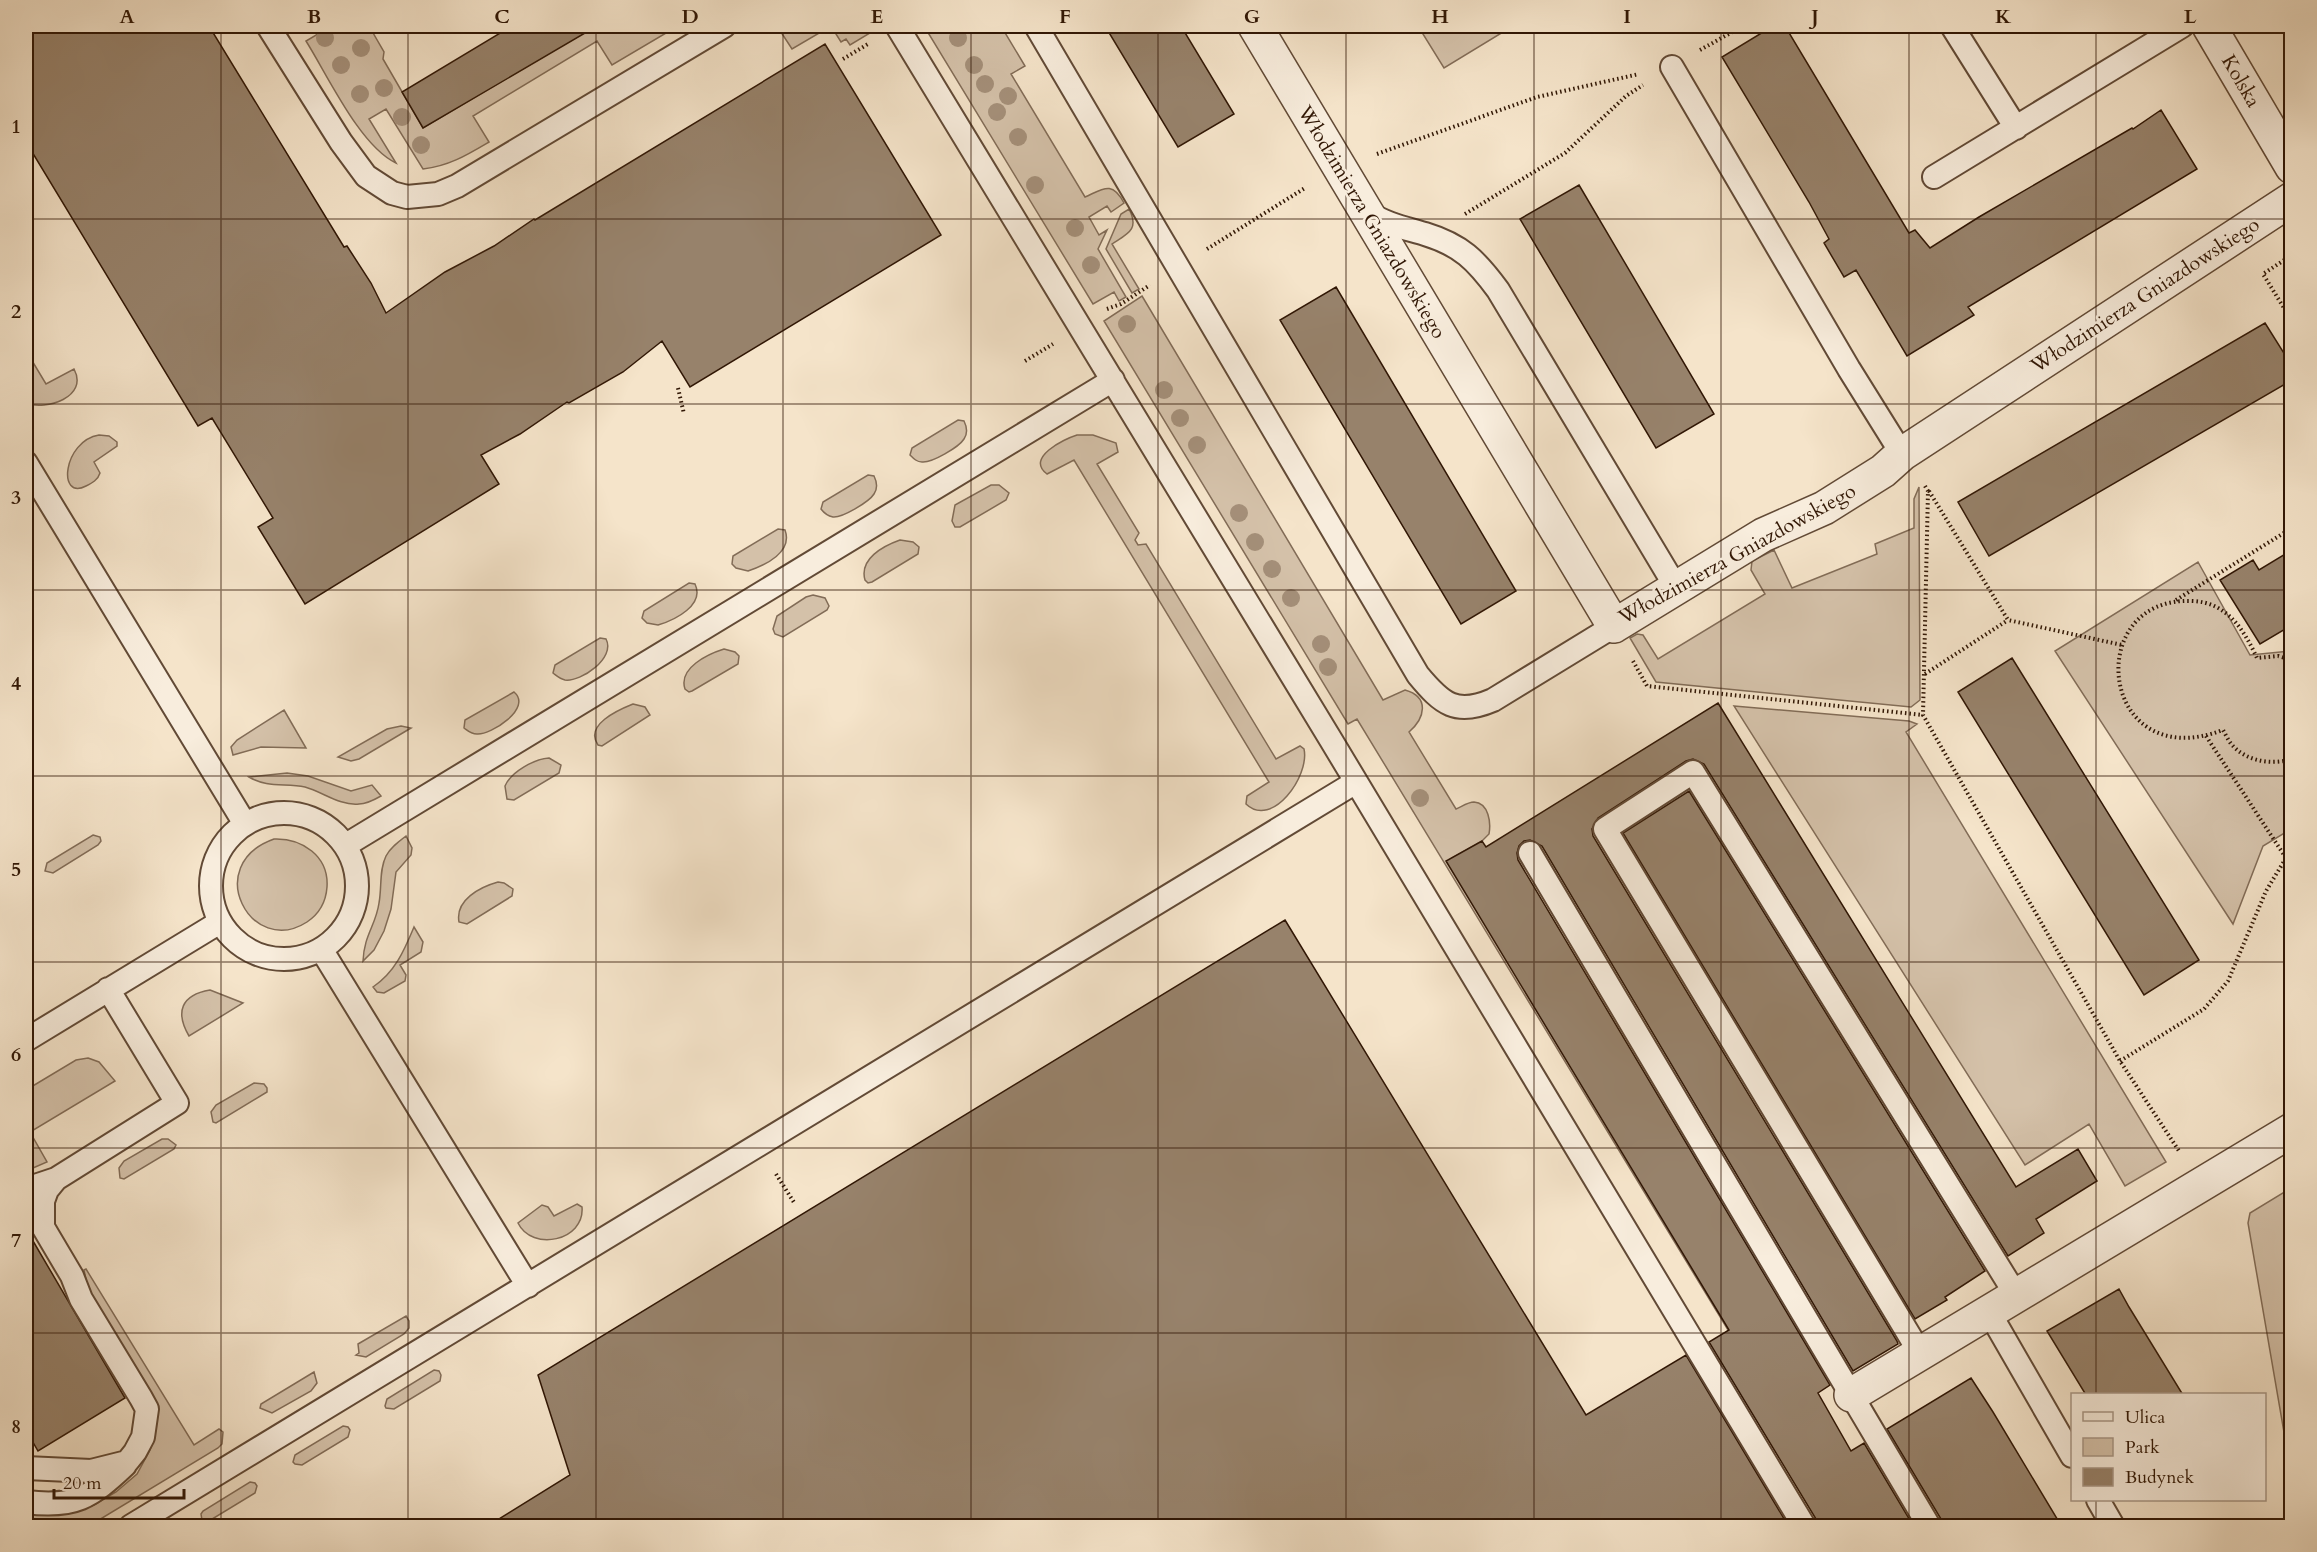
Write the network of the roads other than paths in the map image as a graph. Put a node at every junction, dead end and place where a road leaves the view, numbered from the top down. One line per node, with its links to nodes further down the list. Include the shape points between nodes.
1 (268, 26): 2 (lane, via 366,176 392,193 420,197 457,186)
2 (724, 26)
3 (897, 26): 15 (lane)
4 (1036, 26): 19 (lane, via 1419,675 1434,694 1461,708 1478,706)
5 (1255, 26): 14 (street, Włodzimierza Gniazdowskiego)
6 (1952, 26): 10 (lane)
7 (2182, 26): 10 (lane)
8 (2209, 26): 11 (street, Kolska)
9 (1672, 67): 16 (lane)
10 (2016, 128): 12 (lane)
11 (2292, 167)
12 (1934, 177)
13 (2292, 199): 16 (street, Włodzimierza Gniazdowskiego)
14 (1363, 210): 18 (lane, via 1402,229 1454,245 1479,264); 19 (street, Włodzimierza Gniazdowskiego)
15 (1113, 380): 20 (lane); 22 (lane)
16 (1902, 454): 18 (street, Włodzimierza Gniazdowskiego, via 1883,471 1824,508 1763,535)
17 (26, 463): 21 (lane)
18 (1677, 589): 19 (street, Włodzimierza Gniazdowskiego)
19 (1614, 626)
20 (1356, 782): 31 (lane); 42 (lane)
21 (245, 824): 22 (lane, via 280,812 299,813 318,820); 24 (lane, via 233,833 216,860 211,891)
22 (346, 845): 25 (lane, via 356,867 358,890 353,914 340,934)
23 (1530, 854): 35 (lane)
24 (220, 922): 25 (lane, via 234,940 254,953 277,959 300,958); 26 (lane)
25 (321, 949): 31 (lane)
26 (108, 989): 27 (lane); 29 (lane, via 177,1103)
27 (26, 1040)
28 (2292, 1130): 32 (street)
29 (56, 1179): 30 (lane); 37 (lane, via 43,1201 43,1227 147,1409 143,1437)
30 (26, 1189)
31 (528, 1286): 41 (lane)
32 (2016, 1295): 33 (street); 34 (lane, via 1693,772 1605,829)
33 (1989, 1312): 34 (street); 36 (lane)
34 (1920, 1353): 35 (street)
35 (1851, 1395): 43 (lane)
36 (2071, 1453)
37 (127, 1462): 38 (lane, via 84,1472); 40 (lane, via 103,1486 76,1501)
38 (26, 1468)
39 (2099, 1501): 44 (lane)
40 (26, 1502)
41 (131, 1527)
42 (1804, 1527)
43 (1929, 1527)
44 (2113, 1527)

